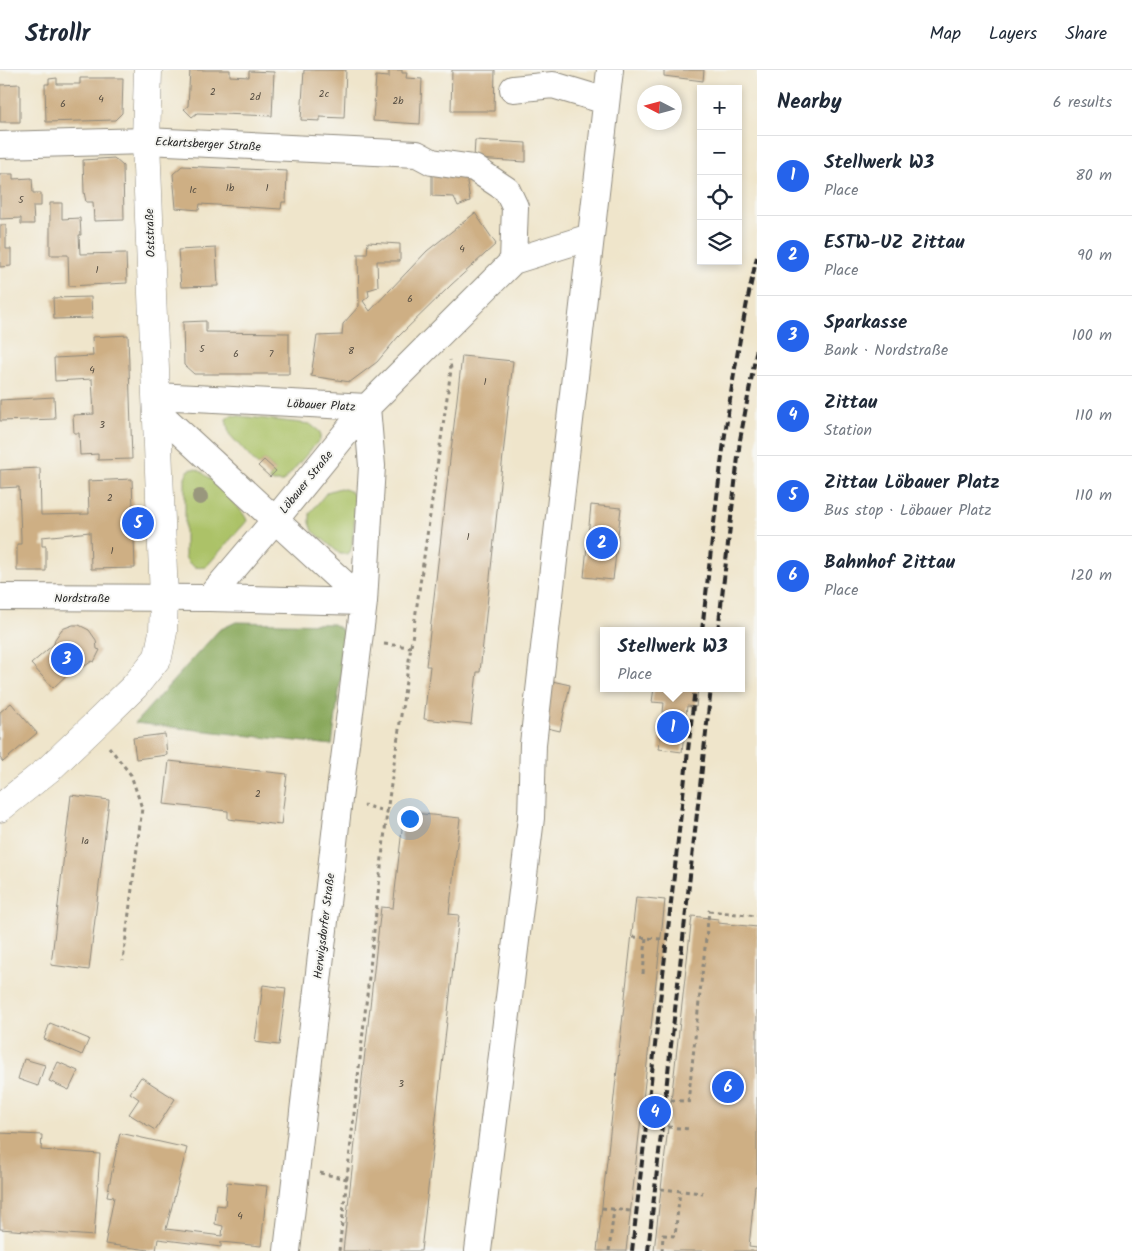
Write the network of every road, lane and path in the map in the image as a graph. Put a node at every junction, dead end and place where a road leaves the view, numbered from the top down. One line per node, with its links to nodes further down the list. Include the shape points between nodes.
1 (148, 70): 6 (main road, Oststraße)
2 (610, 70): 5 (street)
3 (554, 78): 4 (street); 5 (street)
4 (513, 89)
5 (606, 101): 8 (street)
6 (146, 141): 7 (street, Eckartsberger Straße); 9 (street, Eckartsberger Straße, via 417,154 432,162 474,168 507,190 515,207); 11 (main road, Oststraße)
7 (0, 145)
8 (590, 237): 9 (street); 41 (street, via 533,744 531,818)
9 (513, 261): 10 (street, Löbauer Straße)
10 (446, 328): 12 (street, Löbauer Straße); 21 (path, via 451,370)
11 (156, 404): 12 (street, Löbauer Platz); 13 (street); 15 (main road)
12 (367, 407): 13 (street, Löbauer Straße); 17 (street, Löbauer Platz, via 372,466)
13 (275, 520): 16 (street, Löbauer Straße); 17 (street)
14 (0, 597): 15 (street, Nordstraße)
15 (164, 598): 16 (street); 18 (main road, via 164,632 158,657 135,686)
16 (209, 598): 17 (street)
17 (364, 602): 19 (street, Herwigsdorfer Straße)
18 (94, 727): 20 (main road); 26 (path, via 131,775 142,808)
19 (339, 799): 21 (path); 39 (street, Herwigsdorfer Straße)
20 (0, 808)
21 (387, 812): 40 (path)
22 (757, 916): 29 (path, via 709,911)
23 (633, 937): 24 (path)
24 (646, 938): 25 (path); 27 (path)
25 (661, 939)
26 (123, 961)
27 (643, 974)
28 (671, 1100): 29 (path)
29 (688, 1102): 30 (path)
30 (693, 1102)
31 (668, 1127): 32 (path)
32 (690, 1129)
33 (661, 1189): 34 (path)
34 (680, 1191): 35 (path); 43 (path, via 675,1236 663,1235)
35 (703, 1194)
36 (602, 1208): 37 (path)
37 (614, 1210): 38 (path); 42 (path)
38 (630, 1212)
39 (287, 1251)
40 (339, 1251)
41 (478, 1251)
42 (609, 1251)
43 (662, 1251)

